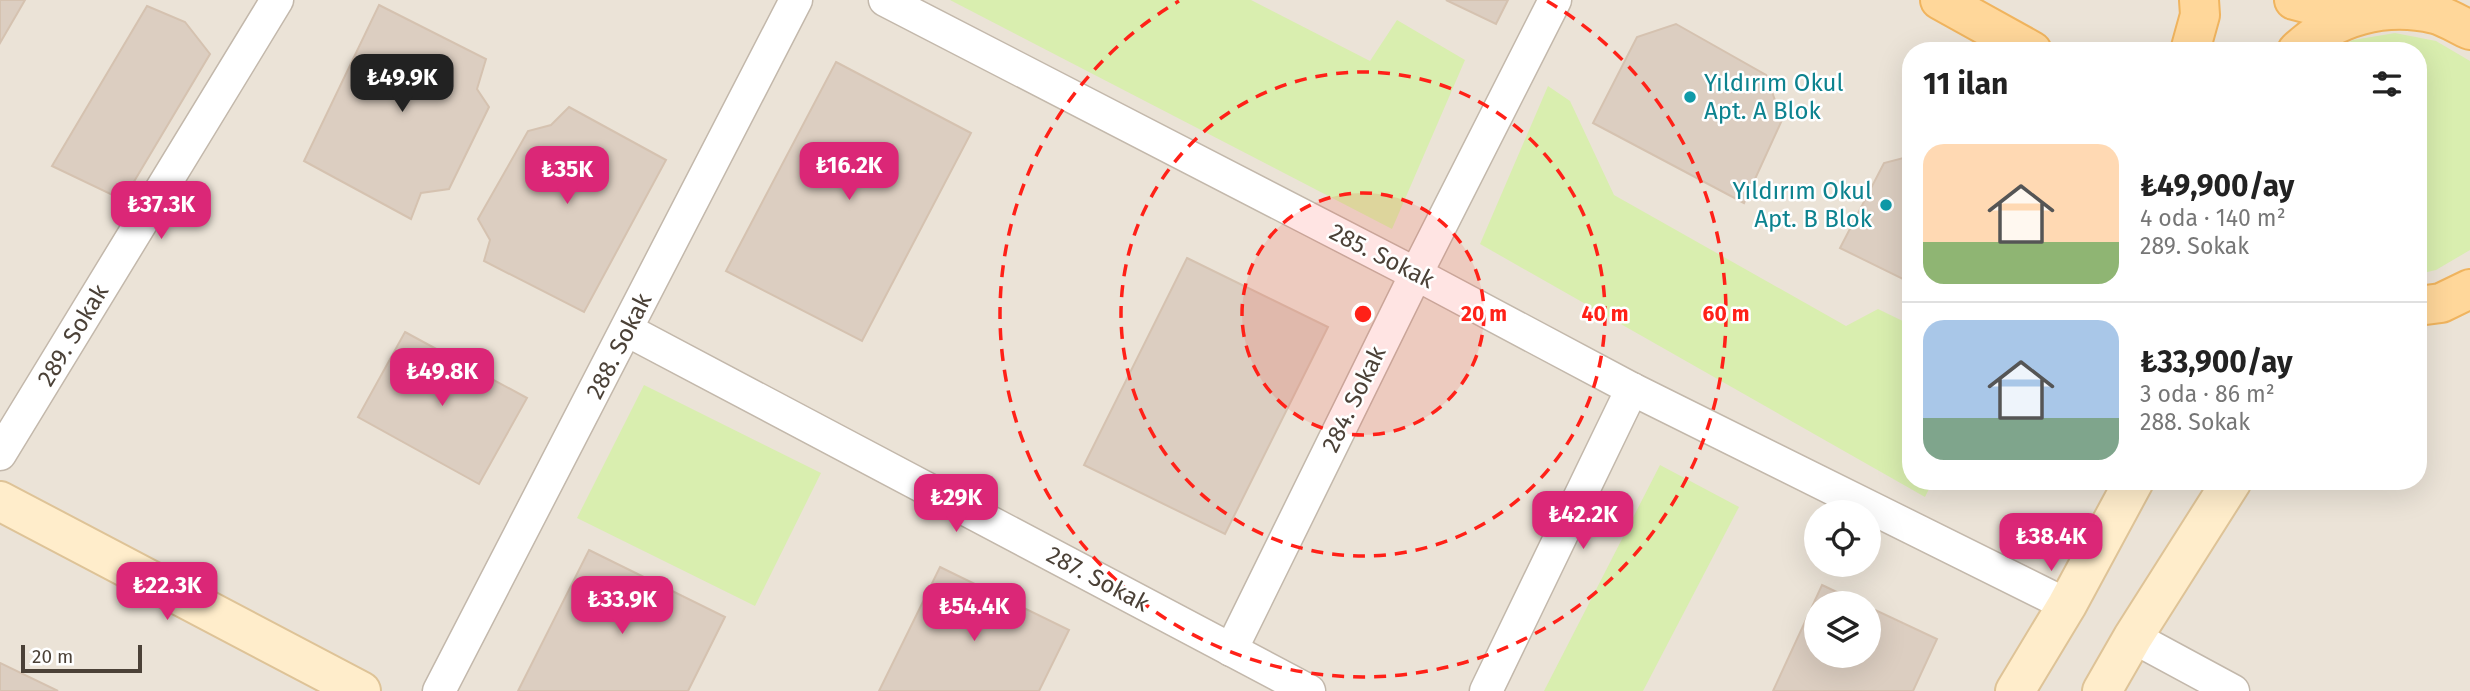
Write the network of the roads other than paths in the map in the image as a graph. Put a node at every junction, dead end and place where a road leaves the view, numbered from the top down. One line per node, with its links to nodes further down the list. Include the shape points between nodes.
1 (277, 0): 18 (street, 289. Sokak)
2 (796, 0): 16 (street, 288. Sokak)
3 (885, 0): 13 (street, 285. Sokak)
4 (1555, 0): 13 (street, 284. Sokak)
5 (1940, 0): 10 (main road)
6 (2199, 0): 11 (main road)
7 (2294, 0): 8 (main road)
8 (2378, 8): 9 (main road, via 2435,14); 12 (main road)
9 (2470, 30)
10 (2016, 42)
11 (2192, 42)
12 (2307, 42)
13 (1416, 274): 17 (street, 285. Sokak); 24 (street, 284. Sokak)
14 (2470, 289): 15 (main road)
15 (2427, 305)
16 (628, 330): 24 (street, 287. Sokak); 26 (street, 288. Sokak)
17 (1632, 389): 22 (street, 285. Sokak); 28 (street)
18 (0, 454)
19 (2129, 490): 22 (main road)
20 (2226, 490): 23 (main road)
21 (0, 501): 25 (main road)
22 (2067, 605): 29 (main road)
23 (2133, 637): 30 (main road); 31 (street)
24 (1231, 650): 27 (street, 287. Sokak)
25 (361, 691)
26 (439, 691)
27 (1309, 691)
28 (1486, 691)
29 (2015, 691)
30 (2102, 691)
31 (2233, 691)

